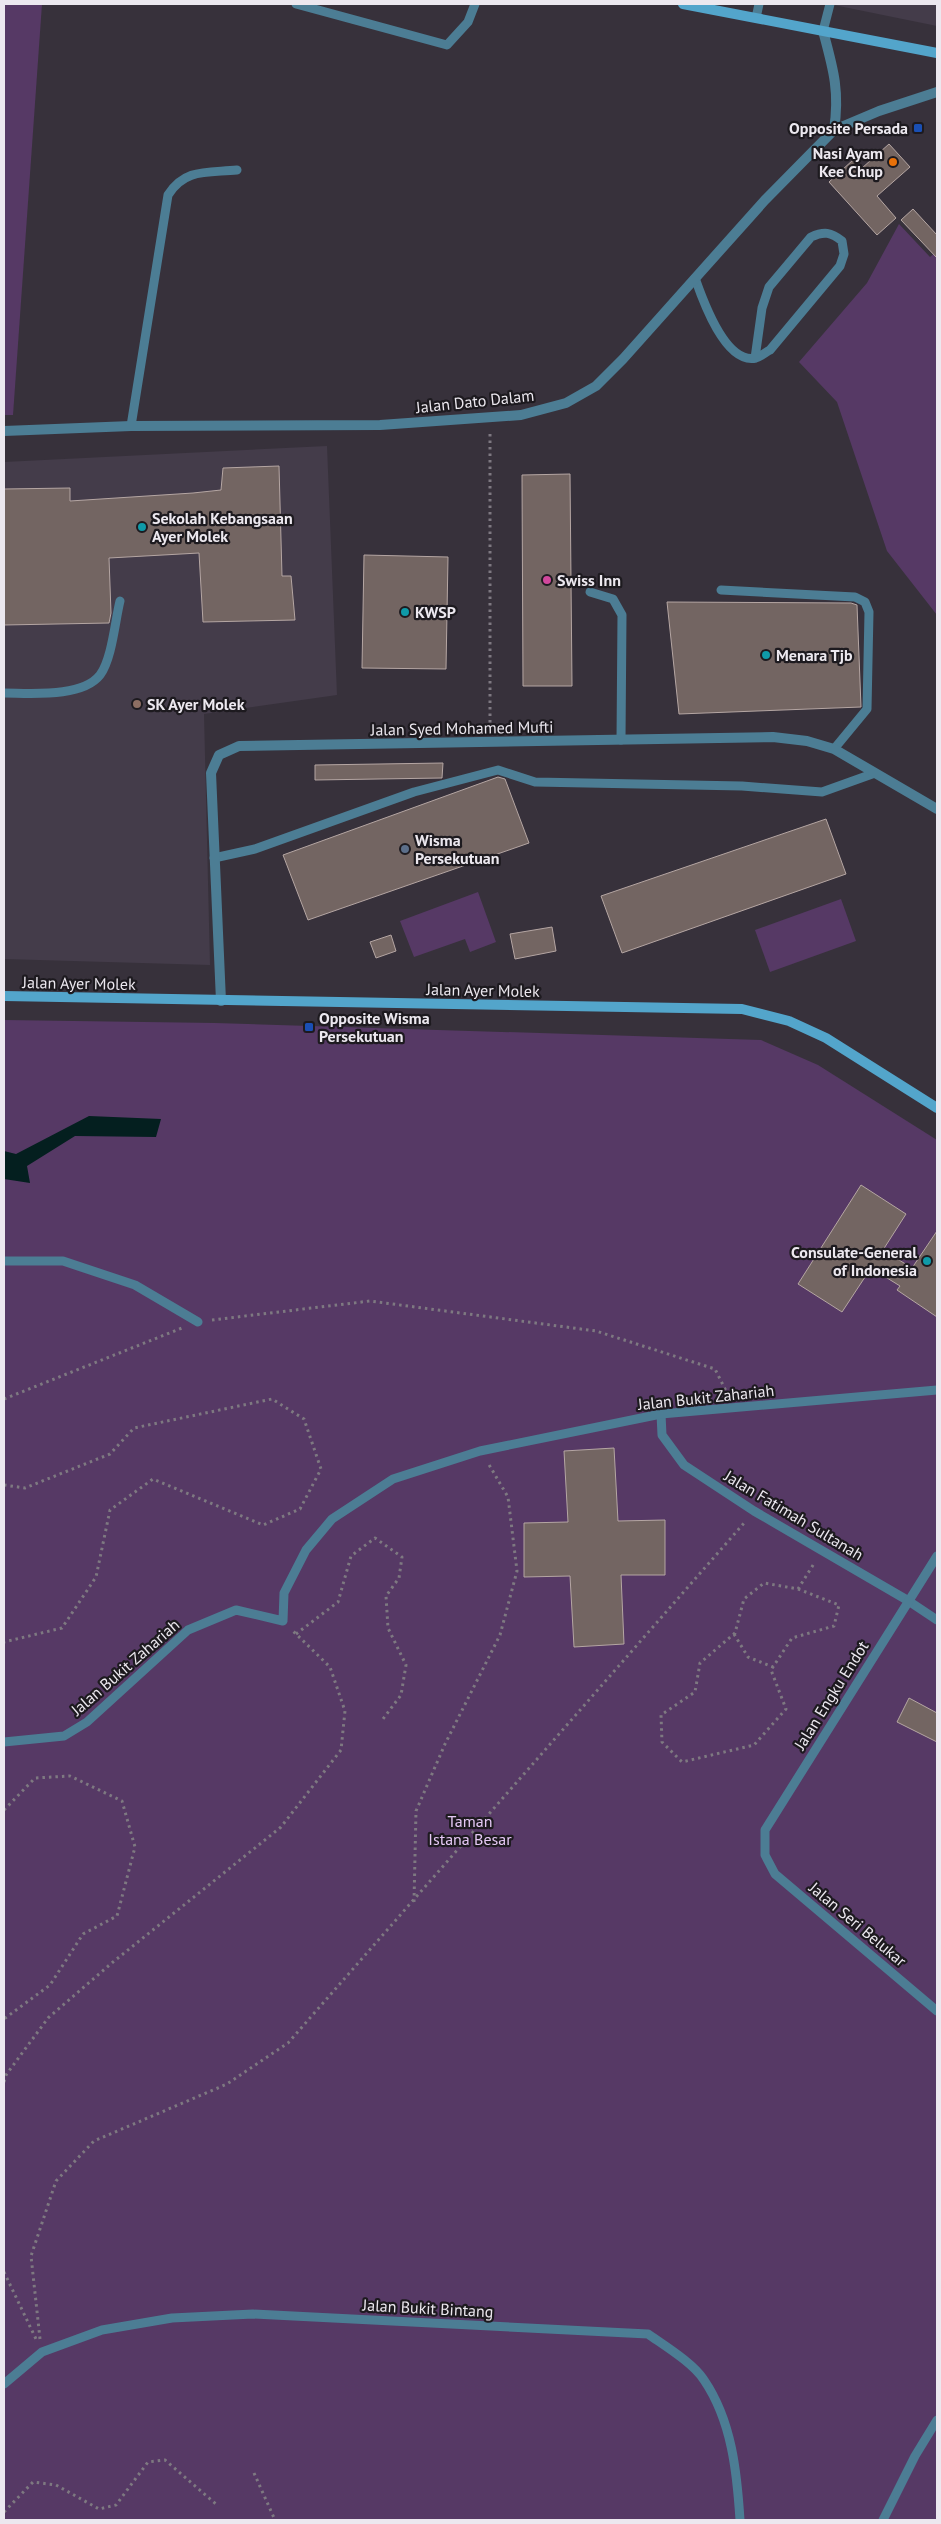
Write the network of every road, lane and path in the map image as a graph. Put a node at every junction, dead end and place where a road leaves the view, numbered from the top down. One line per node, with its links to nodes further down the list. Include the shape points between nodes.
1 (296, 4): 2 (lane, via 447,45 468,22)
2 (475, 4)
3 (683, 4): 6 (main road)
4 (759, 4): 7 (lane)
5 (830, 4): 8 (lane)
6 (701, 5): 7 (main road)
7 (756, 18): 8 (main road)
8 (823, 31): 9 (main road); 11 (street, via 837,88)
9 (937, 53)
10 (937, 92): 11 (street, Jalan Dato Dalam)
11 (834, 130): 13 (street, Jalan Dato Dalam)
12 (237, 170): 16 (lane, via 185,176 168,194)
13 (695, 278): 14 (lane, via 713,324 727,343 743,356); 15 (street, Jalan Dato Dalam, via 596,386 566,403 521,414)
14 (755, 358): 14 (lane, via 770,350 840,266 844,254 842,241 833,234 821,233 811,237 769,287 762,308)
15 (490, 417): 16 (street, Jalan Dato Dalam, via 380,425); 23 (path)
16 (131, 426): 17 (street, Jalan Dato Dalam)
17 (4, 431)
18 (721, 590): 24 (lane, via 855,597 865,602 869,612 867,709)
19 (590, 592): 22 (lane, via 613,599 622,615)
20 (120, 601): 21 (lane, via 100,676 86,686 69,691)
21 (4, 693)
22 (621, 740): 23 (street, Jalan Syed Mohamed Mufti); 24 (street, Jalan Syed Mohamed Mufti, via 773,737 807,741)
23 (490, 742): 27 (street, Jalan Syed Mohamed Mufti, via 239,746 219,755 211,773)
24 (834, 749): 25 (street, Jalan Syed Mohamed Mufti)
25 (875, 773): 26 (street, Jalan Syed Mohamed Mufti); 27 (lane, via 822,792 742,786 535,782 498,770 414,792 255,849)
26 (937, 809)
27 (214, 858): 29 (street, Jalan Syed Mohamed Mufti)
28 (4, 996): 29 (main road, Jalan Ayer Molek)
29 (221, 1001): 30 (main road, Jalan Ayer Molek, via 742,1009 789,1021 826,1038)
30 (937, 1108)
31 (4, 1260): 32 (lane, via 72,1264 135,1285)
32 (198, 1322): 34 (path); 35 (path, via 370,1301 596,1331 715,1369)
33 (937, 1390): 35 (lane, Jalan Bukit Zahariah)
34 (4, 1399)
35 (734, 1408): 36 (lane, Jalan Bukit Zahariah)
36 (661, 1414): 37 (lane, Jalan Bukit Zahariah); 39 (lane, Jalan Fatimah Sultanah, via 662,1435 684,1465)
37 (480, 1450): 45 (lane, Jalan Bukit Zahariah, via 394,1479 332,1519 306,1550 284,1593); 54 (path, via 508,1498 517,1571 500,1635 445,1744 416,1811)
38 (4, 1485): 48 (path, via 25,1488 110,1454 134,1428 272,1399 304,1419 321,1469 300,1509 263,1525 153,1479 110,1510 96,1577 62,1628)
39 (754, 1511): 40 (lane, Jalan Fatimah Sultanah); 54 (path)
40 (822, 1550): 42 (path); 43 (lane, Jalan Fatimah Sultanah)
41 (937, 1556): 43 (lane, Jalan Engku Endot)
42 (798, 1589): 47 (path, via 764,1583 744,1599); 49 (path, via 839,1605 834,1626 792,1638)
43 (907, 1600): 44 (lane, Jalan Fatimah Sultanah); 53 (lane, Jalan Engku Endot, via 765,1830)
44 (937, 1620)
45 (283, 1621): 46 (path); 51 (lane, Jalan Bukit Zahariah, via 236,1610 188,1630 87,1722 64,1736)
46 (296, 1634): 50 (path, via 338,1602 351,1556 375,1538 402,1556 399,1578 386,1596 388,1628 406,1665 402,1695); 57 (path, via 330,1667 345,1711 341,1750 280,1827 48,2018)
47 (734, 1634): 49 (path, via 748,1657); 49 (path, via 700,1663 694,1692 661,1715 662,1742 682,1762 754,1746 786,1710 771,1670)
48 (4, 1642)
49 (773, 1667)
50 (383, 1719)
51 (4, 1742)
52 (4, 1810): 56 (path, via 36,1778 70,1776 122,1801 135,1847 118,1916 84,1934 50,1985)
53 (765, 1856): 55 (lane, Jalan Seri Belukar, via 775,1874)
54 (414, 1902): 59 (path, via 288,2043 226,2084 94,2141 56,2181 31,2256)
55 (937, 2011)
56 (4, 2020)
57 (4, 2082)
58 (4, 2272): 59 (path)
59 (42, 2352): 60 (lane, Jalan Bukit Bintang); 66 (lane, Jalan Bukit Bintang, via 102,2330 172,2318 253,2314 648,2334 673,2350 704,2379 728,2430)
60 (4, 2384)
61 (937, 2420): 67 (lane)
62 (254, 2473): 65 (path)
63 (217, 2505): 64 (path, via 165,2460 148,2462 116,2505 99,2509 56,2485 33,2482)
64 (4, 2512)
65 (275, 2520)
66 (740, 2520)
67 (883, 2520)

